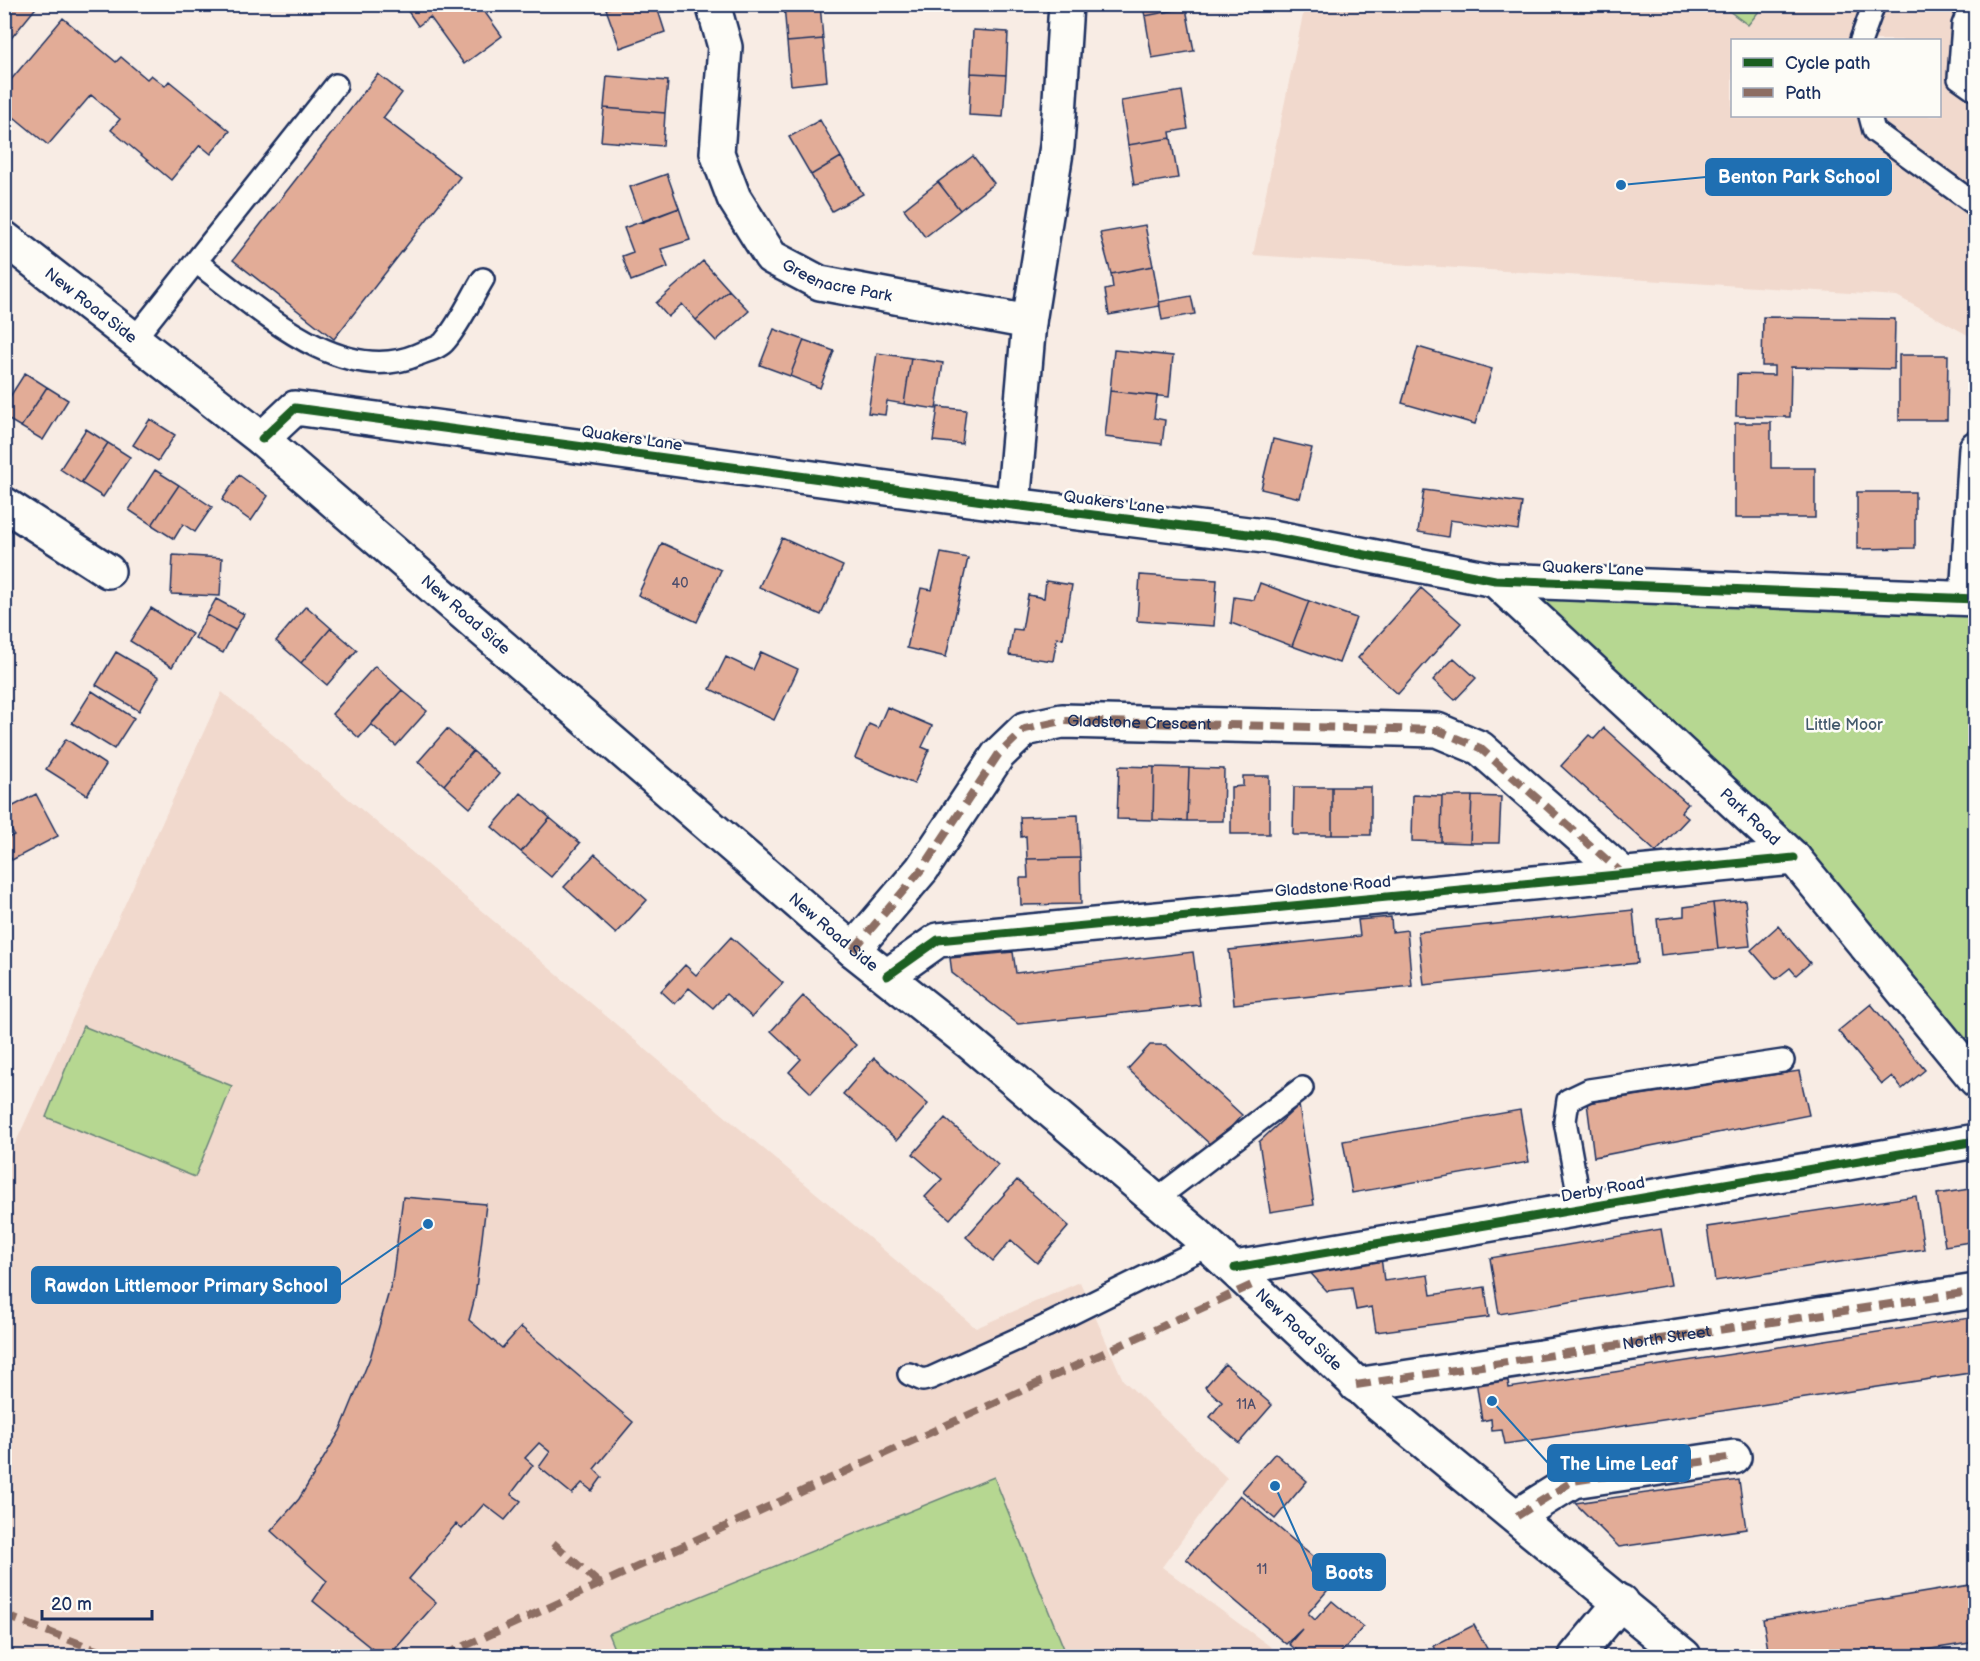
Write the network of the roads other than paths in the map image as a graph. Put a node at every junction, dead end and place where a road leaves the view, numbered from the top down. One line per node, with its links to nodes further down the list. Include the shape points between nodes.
1 (713, 4): 13 (street, Greenacre Park, via 725,47 717,153 734,198 771,256 820,283)
2 (1066, 4): 13 (street, via 1058,146)
3 (1874, 4): 5 (lane)
4 (1971, 4): 7 (lane, via 1963,26 1959,78)
5 (1861, 39)
6 (336, 85): 11 (lane)
7 (1976, 90)
8 (1870, 117): 9 (lane, via 1874,131)
9 (1976, 205)
10 (4, 238): 14 (street, New Road Side)
11 (196, 262): 12 (lane, via 292,333 326,352 355,362 411,357 444,343); 14 (lane)
12 (483, 279)
13 (1029, 322): 18 (street)
14 (135, 338): 15 (street, New Road Side)
15 (262, 439): 18 (street, Quakers Lane, via 295,408); 24 (street, New Road Side)
16 (1976, 448): 21 (street)
17 (4, 504): 19 (street)
18 (1013, 505): 20 (street, Quakers Lane, via 1272,537)
19 (108, 571)
20 (1495, 580): 21 (street, Quakers Lane); 22 (street, Park Road)
21 (1971, 599)
22 (1794, 858): 23 (street, Gladstone Road); 27 (street, Park Road)
23 (1623, 874): 24 (street, Gladstone Crescent, via 1480,748 1437,730 1062,721 1025,729 998,755 922,869); 25 (street, Gladstone Road, via 938,940)
24 (853, 950): 25 (street, New Road Side)
25 (886, 976): 30 (street, New Road Side)
26 (1783, 1061): 31 (lane, via 1589,1090 1568,1100 1565,1121)
27 (1976, 1080)
28 (1302, 1088): 30 (lane)
29 (1976, 1141): 31 (street, Derby Road)
30 (1155, 1200): 32 (street, New Road Side)
31 (1581, 1209): 33 (street, Derby Road)
32 (1209, 1245): 33 (street, New Road Side); 35 (lane, via 931,1378 923,1380)
33 (1235, 1268): 36 (street, New Road Side)
34 (1976, 1291): 36 (street, North Street)
35 (909, 1374)
36 (1356, 1385): 38 (street, New Road Side)
37 (1734, 1457): 38 (street, via 1573,1481)
38 (1517, 1516): 39 (street, New Road Side)
39 (1622, 1602): 40 (street); 41 (street, New Road Side)
40 (1576, 1656)
41 (1684, 1656)

